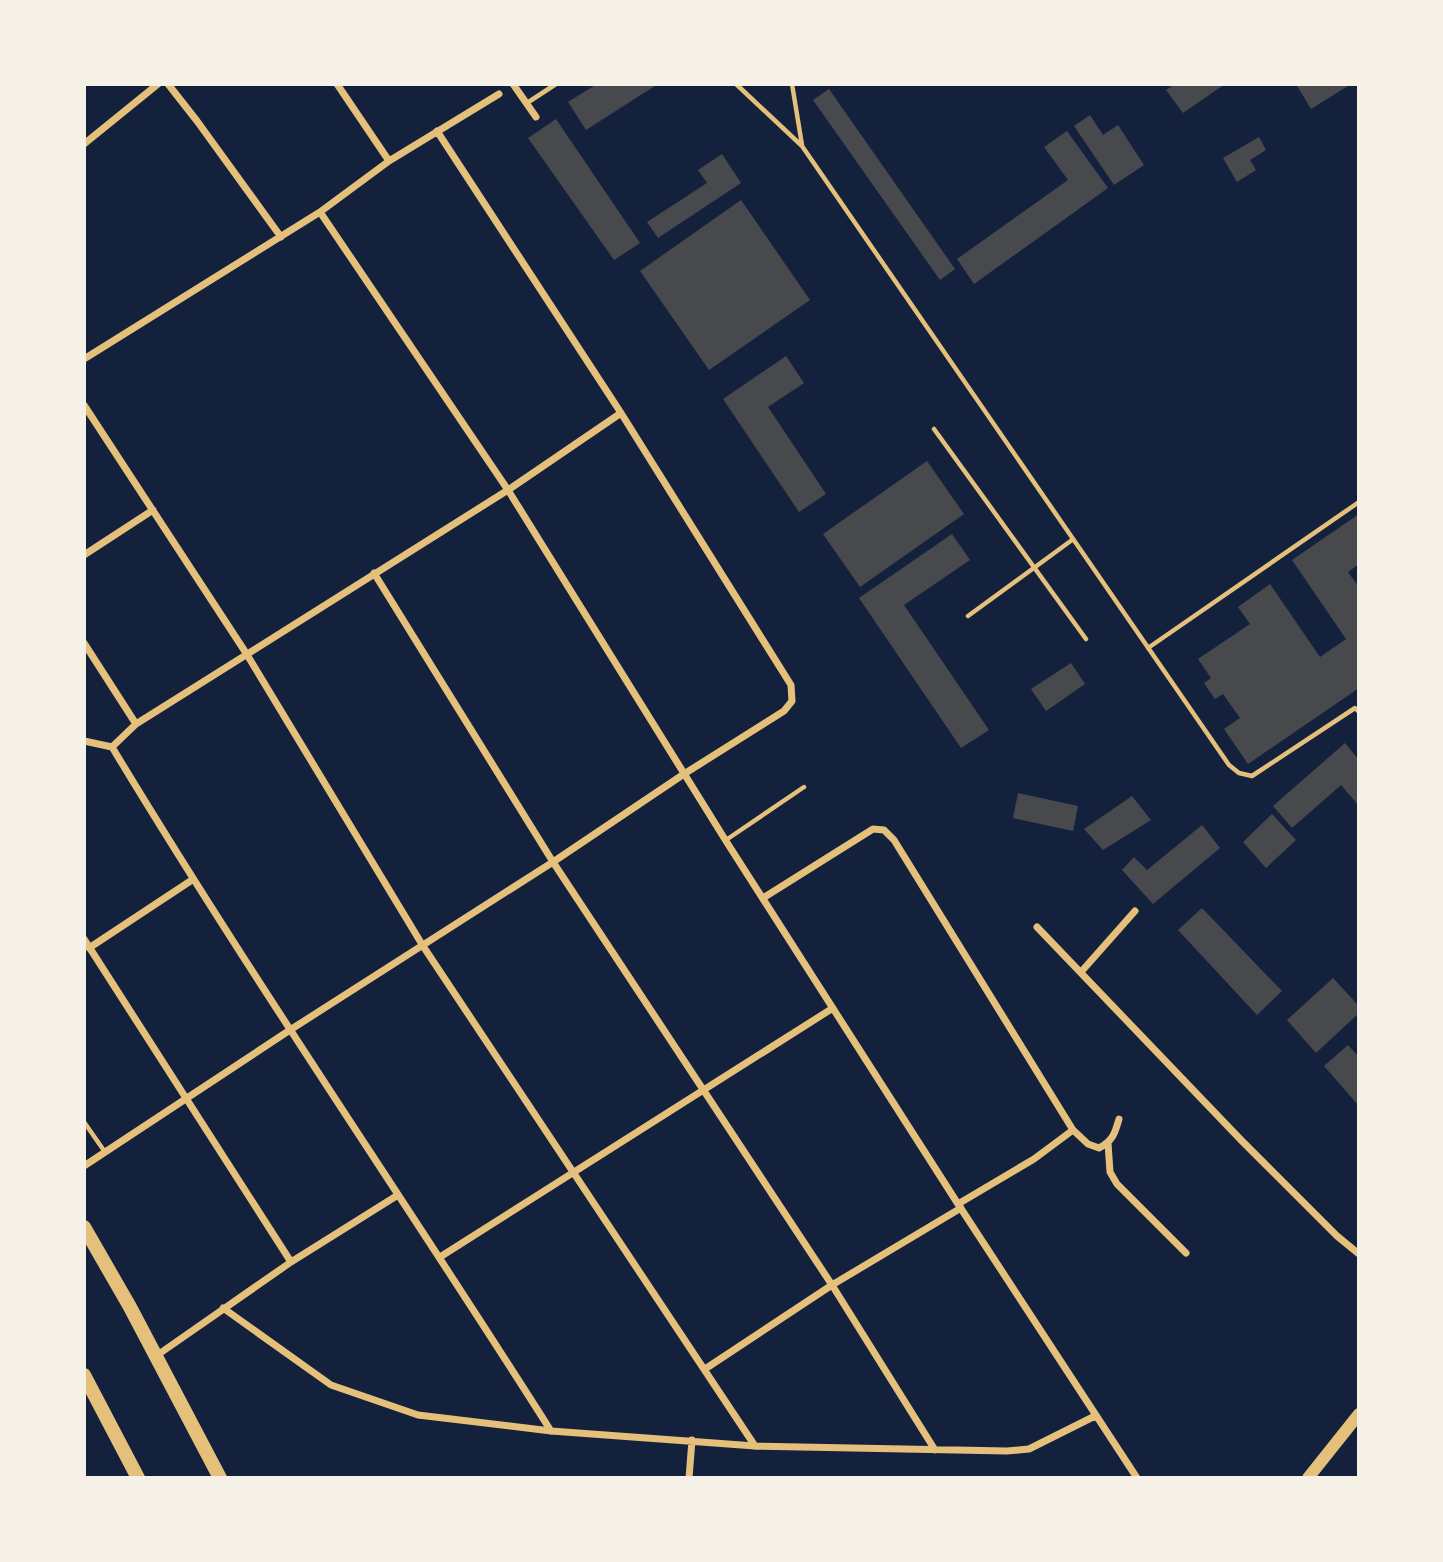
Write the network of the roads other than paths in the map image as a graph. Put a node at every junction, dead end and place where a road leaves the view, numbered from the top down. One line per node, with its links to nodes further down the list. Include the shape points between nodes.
1 (158, 84): 12 (street)
2 (168, 84): 16 (street)
3 (337, 84): 14 (street)
4 (513, 84): 9 (street)
5 (556, 84): 9 (lane)
6 (736, 84): 13 (lane)
7 (792, 84): 13 (lane)
8 (499, 94): 11 (street)
9 (527, 104): 10 (street)
10 (536, 117)
11 (437, 131): 14 (street); 19 (street)
12 (84, 144)
13 (802, 146): 24 (lane)
14 (389, 161): 15 (street)
15 (320, 212): 16 (street); 21 (street)
16 (281, 237): 17 (street)
17 (84, 359)
18 (84, 405): 23 (street)
19 (621, 412): 21 (street); 37 (street, via 791,685 792,701 784,711)
20 (934, 429): 26 (lane)
21 (508, 490): 27 (street); 37 (street)
22 (1359, 502): 31 (lane)
23 (153, 510): 25 (street); 32 (street)
24 (1072, 540): 26 (lane); 31 (lane)
25 (84, 555)
26 (1033, 566): 28 (lane); 29 (lane)
27 (374, 573): 32 (street); 40 (street)
28 (968, 616)
29 (1086, 639)
30 (84, 643): 34 (street)
31 (1148, 648): 33 (lane, via 1239,773 1252,776)
32 (246, 653): 34 (street); 46 (street)
33 (1358, 708)
34 (136, 724): 36 (street)
35 (84, 741): 36 (street)
36 (112, 747): 41 (street)
37 (684, 774): 39 (street); 40 (street)
38 (804, 787): 39 (lane)
39 (726, 841): 42 (street)
40 (553, 862): 46 (street); 51 (street)
41 (192, 880): 47 (street); 50 (street)
42 (763, 898): 49 (street); 55 (street, via 873,829 884,830)
43 (1135, 911): 48 (street)
44 (1037, 927): 48 (street)
45 (84, 939): 47 (street)
46 (424, 946): 50 (street); 59 (street)
47 (89, 948): 52 (street)
48 (1081, 972): 64 (street, via 1241,1140)
49 (833, 1008): 51 (street); 61 (street)
50 (290, 1030): 52 (street); 60 (street)
51 (702, 1090): 59 (street); 67 (street)
52 (186, 1100): 57 (street); 66 (street)
53 (1119, 1119): 56 (street)
54 (84, 1122): 57 (lane)
55 (1073, 1130): 56 (street, via 1098,1148); 61 (street)
56 (1108, 1143): 63 (street, via 1110,1172 1117,1184)
57 (105, 1152): 58 (street)
58 (84, 1166)
59 (573, 1173): 65 (street); 70 (street)
60 (398, 1195): 65 (street); 66 (street)
61 (959, 1206): 67 (street); 73 (street)
62 (85, 1231): 69 (highway)
63 (1186, 1253)
64 (1359, 1254)
65 (440, 1257): 74 (street)
66 (291, 1262): 68 (street)
67 (832, 1285): 70 (street); 77 (street)
68 (223, 1308): 69 (street); 74 (street, via 331,1385 418,1415)
69 (156, 1356): 79 (highway)
70 (705, 1368): 76 (street)
71 (84, 1375): 78 (highway)
72 (1359, 1414): 82 (main road)
73 (1095, 1416): 77 (street, via 1029,1449); 81 (street)
74 (551, 1431): 75 (street)
75 (692, 1440): 76 (street); 80 (street)
76 (755, 1446): 77 (street)
77 (935, 1450)
78 (138, 1478)
79 (220, 1478)
80 (689, 1478)
81 (1137, 1478)
82 (1308, 1478)

